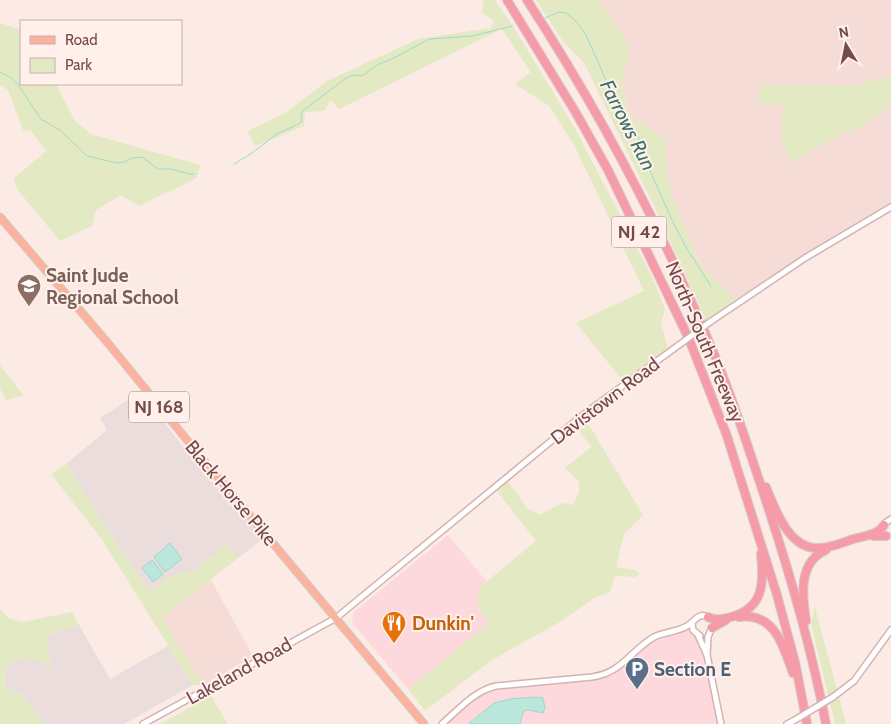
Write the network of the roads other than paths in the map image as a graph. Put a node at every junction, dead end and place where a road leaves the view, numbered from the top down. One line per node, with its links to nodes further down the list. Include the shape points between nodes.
1 (507, 0): 6 (highway, North-South Freeway / NJ 42, via 608,170 638,231 707,383)
2 (527, 0): 5 (highway, North-South Freeway / NJ 42, via 606,130 653,219 706,335)
3 (891, 207): 11 (street, Davistown Road, bridge, via 805,258 710,322 584,414)
4 (0, 217): 11 (main road, Black Horse Pike / NJ 168)
5 (752, 459): 8 (highway, via 785,527 806,546 826,547 876,533); 18 (highway, North-South Freeway / NJ 42, via 784,556)
6 (752, 512): 10 (highway, via 763,572 758,596 744,613 720,619); 19 (highway, North-South Freeway / NJ 42, via 795,662)
7 (891, 519): 8 (street)
8 (884, 525): 9 (street, via 883,531)
9 (889, 537): 18 (highway, via 878,535 827,549 810,563 804,579 803,597)
10 (708, 617): 12 (street, via 698,616); 13 (street)
11 (336, 618): 20 (street, Lakeland Road); 21 (main road, Black Horse Pike / NJ 168)
12 (692, 623): 15 (street); 16 (street)
13 (711, 630): 16 (street, via 704,636); 17 (street); 19 (highway, via 722,621 741,616 765,622 780,640)
14 (891, 630): 24 (street, bridge, via 854,681)
15 (670, 632): 16 (street); 22 (street, via 651,639 606,674 486,689)
16 (696, 633): 17 (street)
17 (707, 655): 23 (street)
18 (811, 658): 26 (highway, North-South Freeway / NJ 42)
19 (801, 696): 25 (highway, North-South Freeway / NJ 42)
20 (143, 724)
21 (424, 724)
22 (442, 724)
23 (721, 724)
24 (787, 724)
25 (806, 724)
26 (826, 724)

